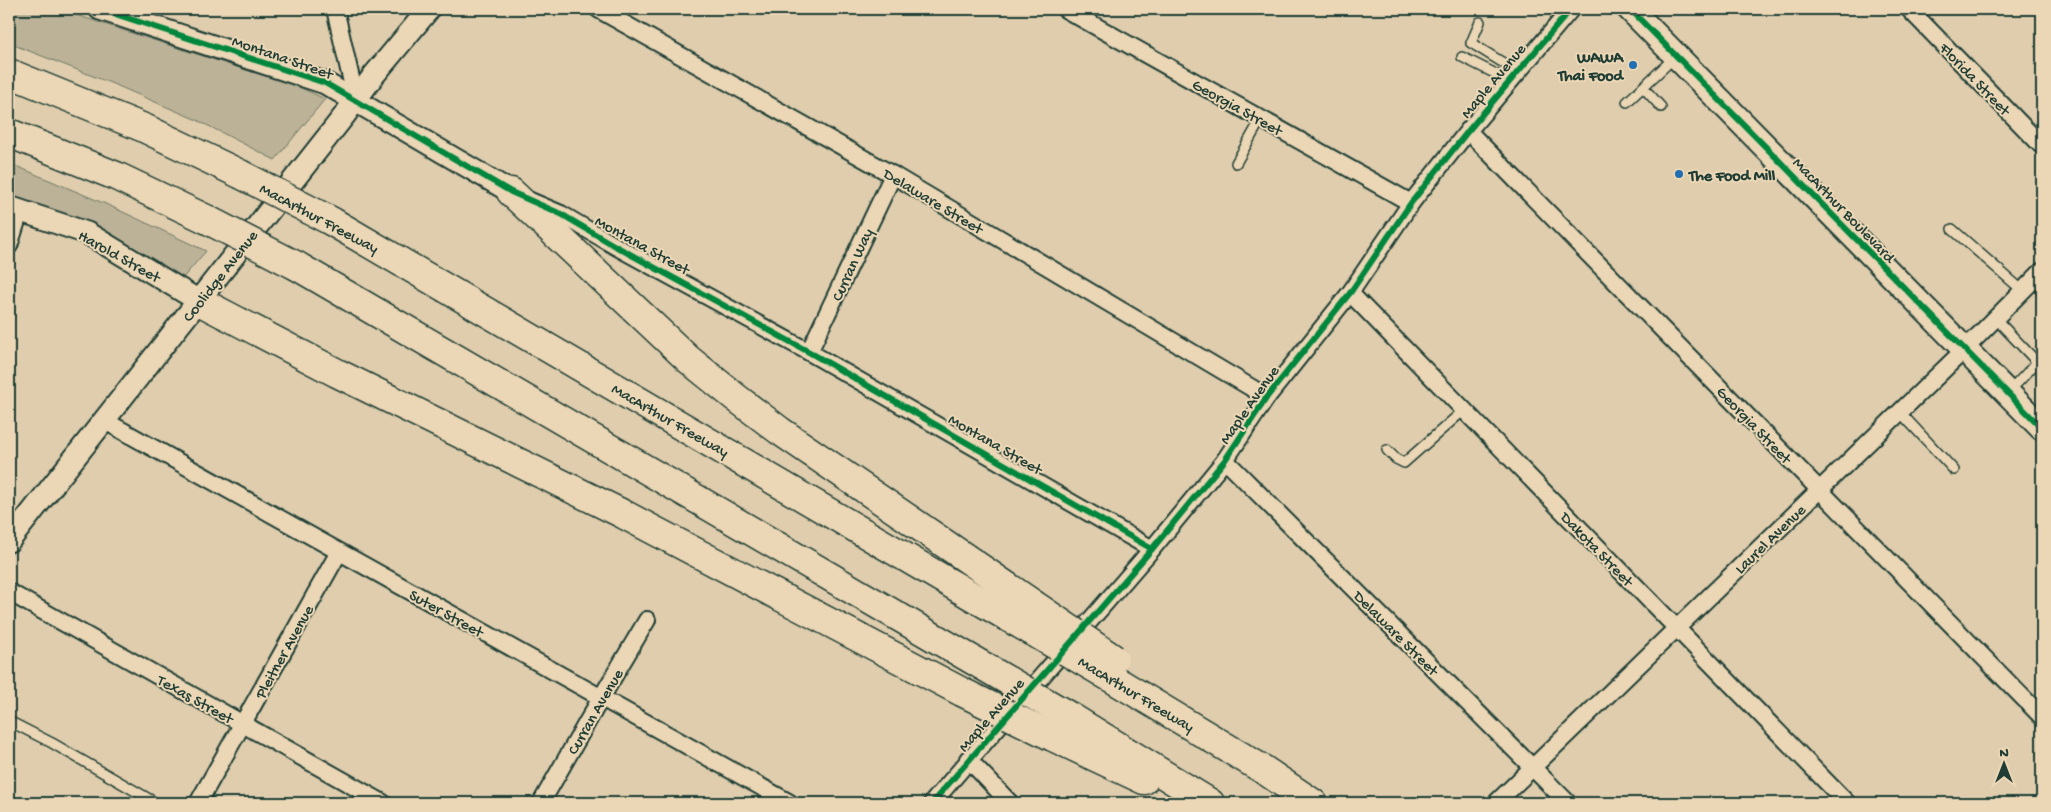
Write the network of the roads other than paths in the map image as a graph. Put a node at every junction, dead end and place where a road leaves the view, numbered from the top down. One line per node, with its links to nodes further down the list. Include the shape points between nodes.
1 (100, 9): 15 (street, Montana Street, via 325,83)
2 (334, 9): 15 (street)
3 (429, 9): 15 (street, Coolidge Avenue)
4 (598, 9): 23 (street, Delaware Street)
5 (1065, 9): 18 (street, Georgia Street)
6 (1571, 9): 13 (street, Maple Avenue)
7 (1630, 9): 10 (main road, MacArthur Boulevard)
8 (1909, 9): 21 (street, Florida Street)
9 (1480, 22): 13 (lane, via 1470,43)
10 (1676, 56): 14 (lane); 34 (main road, MacArthur Boulevard)
11 (1462, 57): 13 (lane)
12 (9, 73): 50 (highway, MacArthur Freeway, bridge, via 144,128 331,221)
13 (1514, 76): 19 (street, Maple Avenue)
14 (1643, 87): 16 (lane); 17 (lane)
15 (356, 100): 24 (street, Montana Street); 32 (street, Coolidge Avenue)
16 (1627, 102)
17 (1661, 107)
18 (1261, 119): 22 (lane); 25 (street, Georgia Street)
19 (1468, 131): 25 (street, Maple Avenue); 45 (street, Georgia Street)
20 (9, 133): 57 (highway, bridge, via 116,176 297,266 983,666)
21 (2042, 146)
22 (1236, 163)
23 (893, 175): 35 (street, Curran Way); 37 (street, Delaware Street)
24 (511, 192): 35 (street, Montana Street, via 561,214); 50 (highway, via 688,359)
25 (1411, 203): 31 (street, Maple Avenue)
26 (14, 209): 28 (street); 32 (street, Harold Street, via 87,233)
27 (1952, 229): 30 (lane)
28 (9, 246)
29 (2042, 271): 30 (street, Laurel Avenue)
30 (2023, 291): 33 (street, Laurel Avenue)
31 (1350, 293): 37 (street, Maple Avenue); 38 (street, Dakota Street)
32 (199, 301): 40 (street, Coolidge Avenue); 57 (highway, bridge, via 623,514 962,692)
33 (1996, 318): 34 (street, Laurel Avenue); 36 (lane, via 2037,362)
34 (1964, 350): 36 (main road, MacArthur Boulevard); 39 (street, Laurel Avenue)
35 (809, 352): 47 (street, Montana Street)
36 (2008, 393): 41 (main road, MacArthur Boulevard)
37 (1267, 397): 43 (street, Maple Avenue)
38 (1464, 410): 42 (lane, via 1404,463); 52 (street, Dakota Street)
39 (1899, 411): 44 (lane); 45 (street, Laurel Avenue)
40 (105, 421): 46 (street, Coolidge Avenue); 48 (street, Suter Street)
41 (2042, 428)
42 (1387, 450)
43 (1225, 460): 47 (street, Maple Avenue); 59 (street, Delaware Street)
44 (1954, 470)
45 (1819, 490): 52 (street, Laurel Avenue); 54 (street, Georgia Street)
46 (9, 541)
47 (1152, 549): 58 (street, Maple Avenue)
48 (339, 552): 53 (street, Suter Street); 56 (street, Pleitner Avenue)
49 (9, 592): 56 (street, Texas Street)
50 (1025, 613): 69 (highway, bridge, via 1109,666 1181,706)
51 (647, 620): 53 (street, Curran Avenue)
52 (1676, 628): 59 (street, Laurel Avenue); 72 (street, Dakota Street)
53 (600, 698): 63 (street, Curran Avenue); 64 (street, Suter Street)
54 (2042, 717)
55 (9, 721): 60 (lane)
56 (243, 724): 61 (street, Pleitner Avenue); 62 (street, Texas Street)
57 (1061, 726): 67 (highway); 68 (highway)
58 (968, 760): 65 (street, Maple Avenue); 66 (street)
59 (1532, 767): 70 (street, Laurel Avenue); 71 (street, Delaware Street)
60 (156, 803)
61 (198, 803)
62 (383, 803)
63 (541, 803)
64 (790, 803)
65 (932, 803)
66 (1010, 803)
67 (1193, 803)
68 (1210, 803)
69 (1313, 803)
70 (1496, 803)
71 (1568, 803)
72 (1847, 803)

